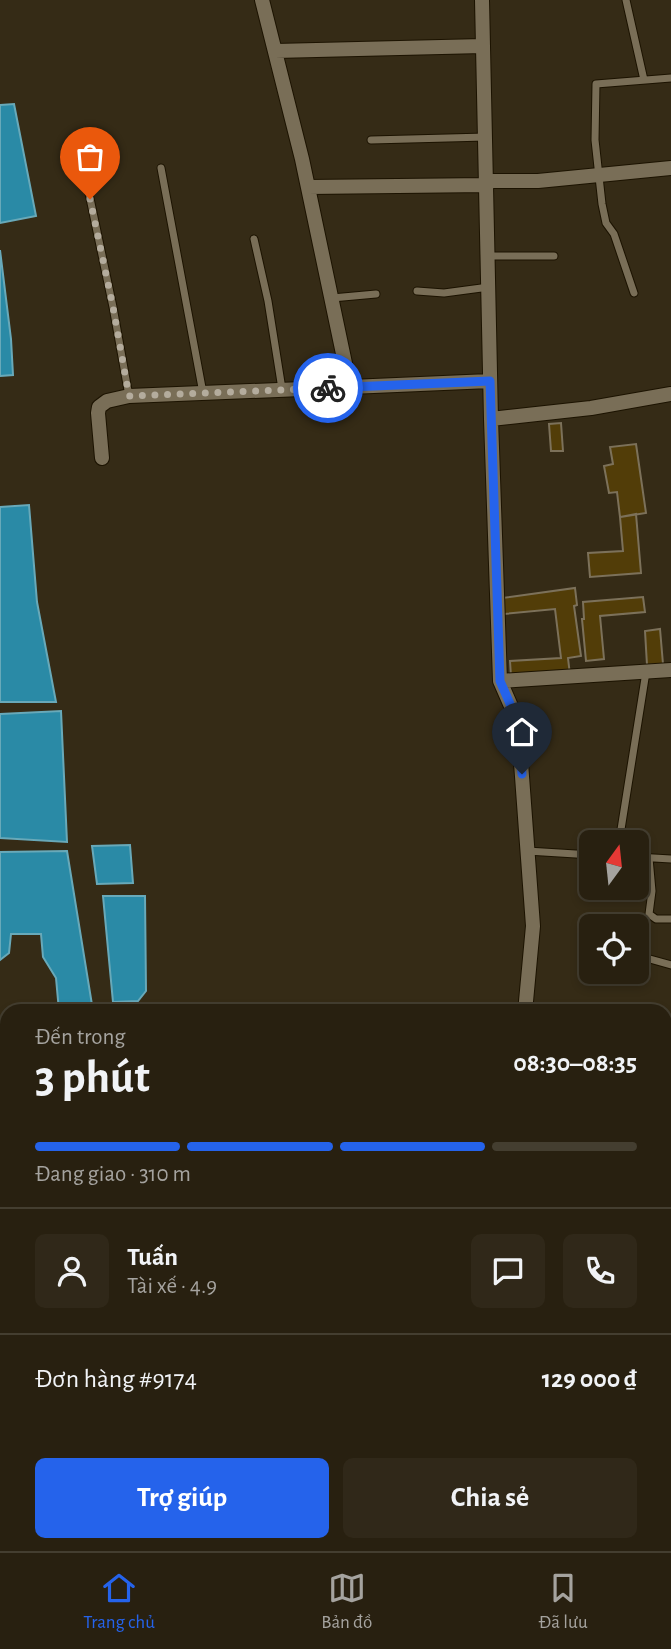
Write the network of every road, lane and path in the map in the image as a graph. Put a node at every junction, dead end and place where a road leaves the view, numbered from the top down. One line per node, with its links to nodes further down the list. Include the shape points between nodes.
1 (262, 0): 5 (street)
2 (482, 0): 4 (street)
3 (626, 0): 7 (lane)
4 (483, 46): 5 (street); 8 (street)
5 (275, 51): 15 (street)
6 (671, 78): 7 (lane)
7 (644, 80): 13 (lane, via 596,84)
8 (486, 137): 9 (lane); 14 (street)
9 (371, 140)
10 (161, 168): 27 (lane)
11 (671, 168): 13 (street)
12 (85, 170): 29 (lane)
13 (599, 176): 14 (street); 21 (lane, via 606,223)
14 (487, 183): 15 (street); 17 (street)
15 (308, 187): 23 (street)
16 (254, 239): 26 (lane)
17 (489, 256): 18 (lane); 19 (street)
18 (554, 256)
19 (489, 287): 20 (lane, via 444,293); 24 (street)
20 (416, 291)
21 (634, 293)
22 (376, 294): 23 (lane)
23 (331, 299): 25 (street)
24 (490, 381): 25 (street); 30 (street)
25 (350, 387): 26 (street)
26 (282, 390): 27 (street)
27 (203, 393): 29 (street)
28 (671, 394): 30 (street)
29 (129, 396): 31 (street, via 99,407)
30 (491, 419): 34 (street)
31 (102, 458)
32 (671, 670): 33 (street)
33 (646, 672): 34 (street); 35 (lane)
34 (500, 681): 36 (street, via 518,722)
35 (621, 830)
36 (527, 851): 37 (lane); 43 (street, via 533,926)
37 (579, 854)
38 (649, 858): 39 (lane); 40 (lane, via 649,914)
39 (671, 859)
40 (671, 919)
41 (649, 959): 42 (lane)
42 (671, 965)
43 (526, 1004)

